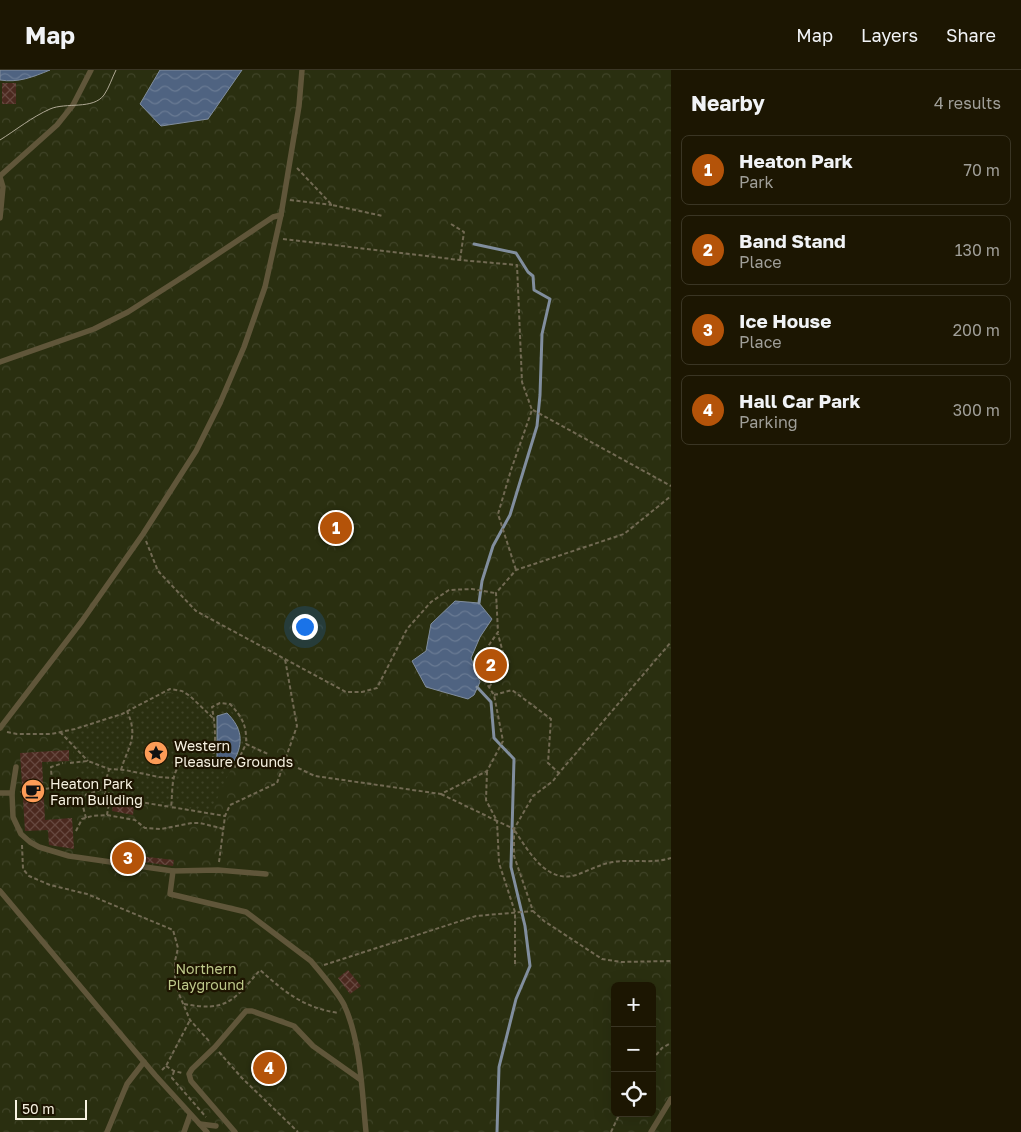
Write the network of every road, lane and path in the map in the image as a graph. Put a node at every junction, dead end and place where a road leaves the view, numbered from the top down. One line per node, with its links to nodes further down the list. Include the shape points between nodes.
1 (91, 70): 4 (lane, via 73,105 57,125)
2 (302, 70): 3 (lane)
3 (290, 161): 5 (lane); 6 (path)
4 (0, 177): 9 (lane, via 3,187)
5 (284, 200): 6 (path); 7 (lane)
6 (332, 205): 8 (path)
7 (281, 215): 11 (lane); 13 (lane, via 273,217 128,312 94,329)
8 (383, 216)
9 (0, 218)
10 (451, 224): 12 (path, via 464,232)
11 (276, 238): 12 (path); 17 (lane, via 265,287 220,403 196,451)
12 (460, 260): 14 (path, via 517,265 522,382)
13 (0, 362)
14 (533, 410): 15 (path); 18 (path, via 498,514)
15 (671, 486)
16 (671, 496): 18 (path, via 624,534)
17 (143, 534): 22 (path, via 158,571 196,611); 27 (lane)
18 (516, 570): 19 (path)
19 (496, 594): 20 (path); 22 (path, via 472,589 449,590 431,602 406,629 376,688 346,692)
20 (498, 632): 23 (path, via 506,664); 23 (path, via 475,665)
21 (671, 642): 40 (path)
22 (285, 659): 50 (path, via 296,726 277,782 230,805)
23 (489, 687): 24 (path)
24 (494, 695): 39 (path, via 502,742); 40 (path, via 512,690 551,719 548,763)
25 (127, 711): 26 (path, via 170,689 190,696); 28 (path); 38 (path, via 132,720 133,741)
26 (214, 719): 29 (path, via 212,707 220,703 230,704 247,729); 31 (path, via 215,752)
27 (0, 729): 28 (path, via 17,734)
28 (60, 732): 32 (path)
29 (246, 744): 30 (path); 31 (path, via 235,767 219,768)
30 (268, 754)
31 (212, 760): 41 (path, via 184,762)
32 (88, 761): 34 (path); 37 (path)
33 (63, 763): 44 (path, via 51,767 52,788)
34 (70, 763)
35 (16, 767): 44 (lane)
36 (298, 768): 45 (path, via 315,776)
37 (109, 769): 38 (path); 42 (path)
38 (121, 770): 41 (path)
39 (487, 771): 45 (path); 52 (path, via 486,800)
40 (559, 773): 54 (path, via 553,782 533,796)
41 (173, 778): 48 (path)
42 (103, 789): 46 (path); 47 (path); 51 (path, via 82,796)
43 (0, 793): 44 (lane)
44 (12, 793): 56 (lane, via 13,817)
45 (441, 794): 52 (path)
46 (115, 798): 47 (path); 48 (path)
47 (109, 802): 49 (path)
48 (171, 807): 50 (path)
49 (107, 815): 51 (path); 53 (path, via 135,820 145,828 161,829 192,823)
50 (225, 816): 53 (path)
51 (86, 818): 55 (path, via 82,819)
52 (497, 821): 54 (path); 63 (path, via 499,863)
53 (224, 829): 58 (path)
54 (514, 829): 57 (path, via 526,849 558,877 574,876 613,862); 62 (path, via 514,856)
55 (76, 832)
56 (21, 834): 59 (lane, via 39,847 54,852); 67 (path, via 23,869 29,876 86,894 172,930 178,948 175,982)
57 (671, 858)
58 (218, 870): 59 (lane); 60 (lane)
59 (173, 871): 66 (lane, via 170,894 246,912)
60 (266, 874)
61 (0, 891): 73 (lane)
62 (533, 911): 63 (path); 64 (path, via 602,959)
63 (516, 912): 65 (path); 66 (path, via 476,916)
64 (671, 961)
65 (514, 964)
66 (316, 967): 68 (lane)
67 (183, 1004): 68 (path, via 199,1007 229,1003 260,970 299,1001 320,1010); 69 (path)
68 (347, 1011): 78 (lane)
69 (190, 1020): 71 (path); 74 (path)
70 (671, 1043): 72 (path)
71 (215, 1047): 76 (lane); 78 (lane, via 242,1014 252,1011 294,1026 313,1046); 89 (path)
72 (656, 1055)
73 (144, 1062): 77 (lane); 85 (lane, via 127,1084)
74 (166, 1066): 75 (path); 77 (path)
75 (174, 1071): 76 (path); 84 (path, via 172,1078)
76 (189, 1074): 82 (lane, via 191,1081)
77 (155, 1075): 80 (lane)
78 (361, 1080): 90 (lane)
79 (670, 1102): 92 (lane)
80 (190, 1116): 83 (lane); 86 (lane)
81 (618, 1117): 91 (path)
82 (222, 1118): 84 (lane); 88 (lane)
83 (200, 1124): 84 (lane); 87 (lane)
84 (217, 1129)
85 (107, 1132)
86 (184, 1132)
87 (207, 1132)
88 (235, 1132)
89 (298, 1132)
90 (366, 1132)
91 (611, 1132)
92 (652, 1132)

